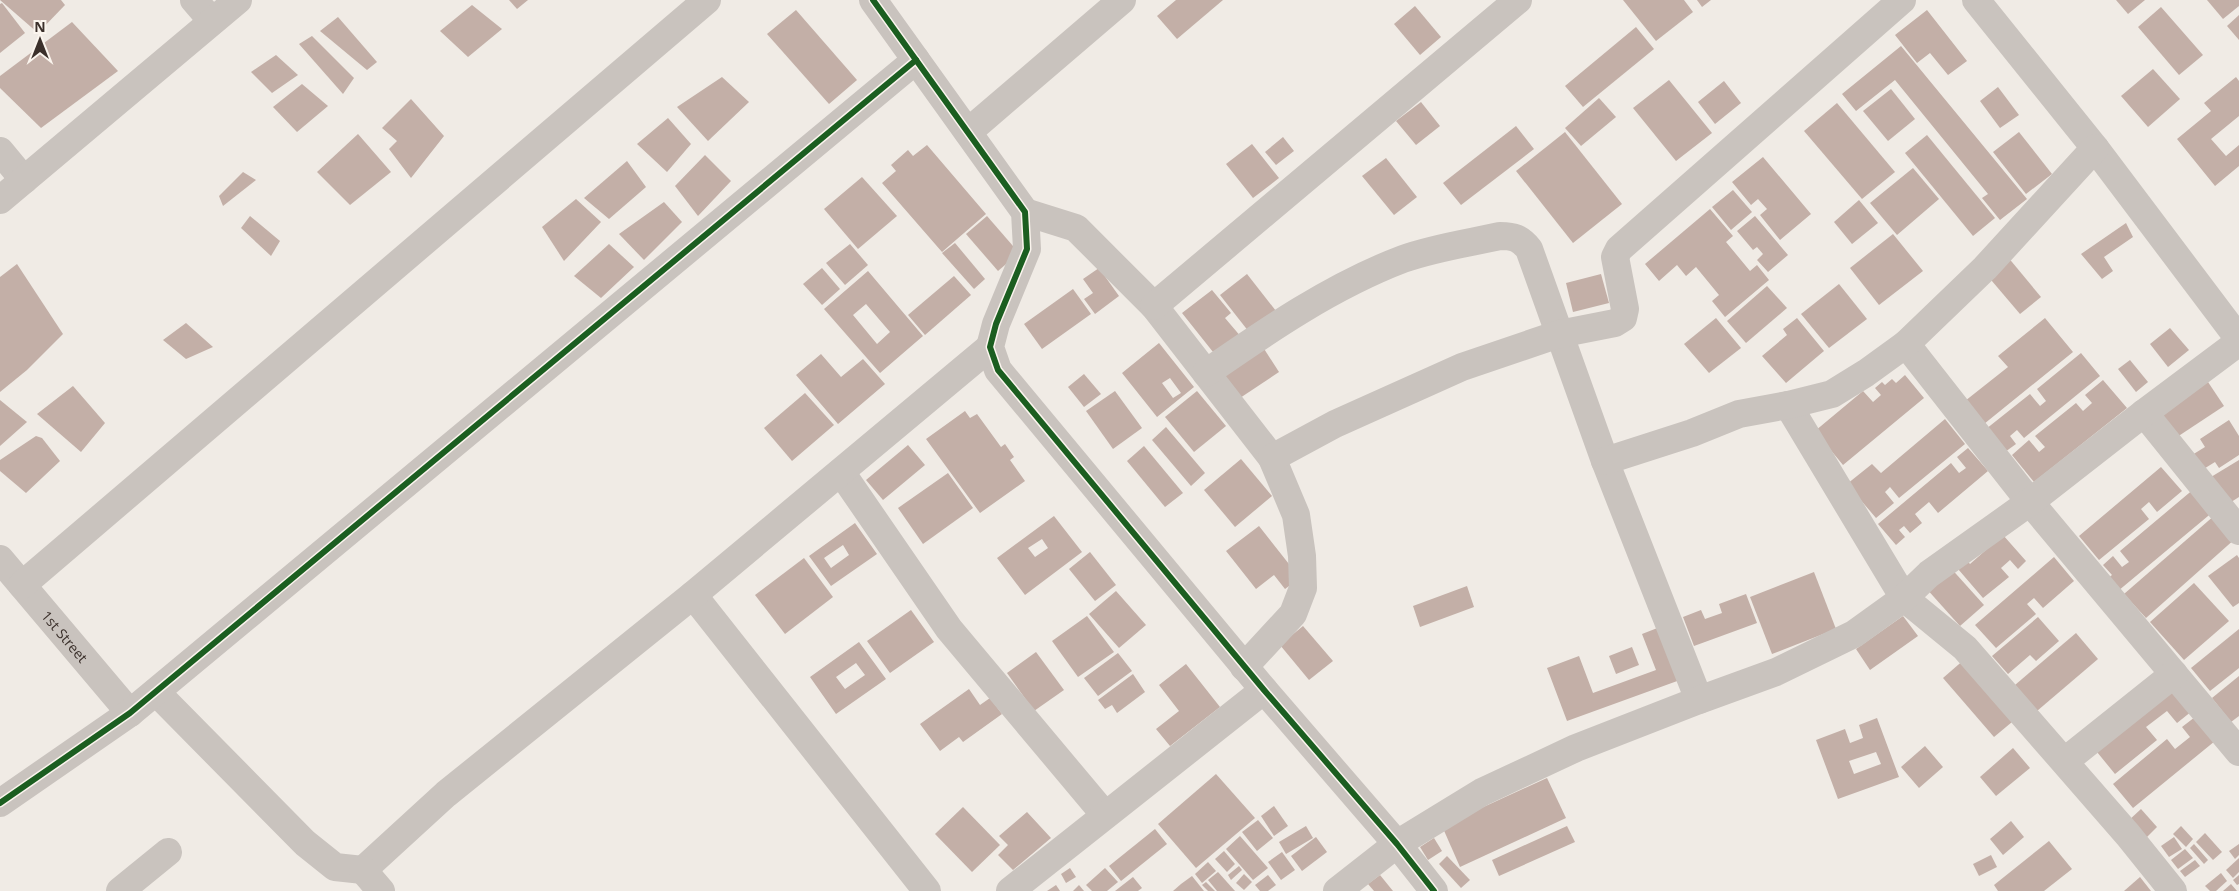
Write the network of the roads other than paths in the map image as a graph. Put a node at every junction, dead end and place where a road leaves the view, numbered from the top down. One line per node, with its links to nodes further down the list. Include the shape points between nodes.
1 (194, 0): 9 (street)
2 (238, 0): 9 (street)
3 (707, 0): 31 (street)
4 (1122, 0): 11 (street)
5 (1518, 0): 17 (street)
6 (1902, 0): 18 (street, via 1619,249 1615,257 1625,309 1623,318 1615,324)
7 (1976, 0): 12 (street)
8 (877, 2): 10 (street)
9 (212, 21): 14 (street)
10 (916, 60): 11 (street); 37 (street)
11 (968, 132): 16 (street)
12 (2096, 148): 19 (street); 20 (street, via 1985,268)
13 (0, 151): 14 (street)
14 (24, 180): 15 (street)
15 (0, 200)
16 (1024, 212): 17 (street, via 1076,228); 21 (street, via 1027,249 996,324)
17 (1154, 306): 22 (street)
18 (1559, 334): 22 (street, via 1529,249 1514,236 1500,236 1405,258 1358,278 1311,304); 25 (street, via 1462,367 1335,424); 26 (street)
19 (2239, 341): 24 (street)
20 (1906, 344): 23 (street, via 1832,394); 28 (street)
21 (990, 347): 27 (street); 34 (street, via 998,370)
22 (1206, 374): 25 (street)
23 (1788, 405): 26 (street, via 1739,414); 33 (street)
24 (2144, 413): 28 (street); 29 (street)
25 (1272, 458): 34 (street, via 1296,514 1303,588 1294,614)
26 (1606, 461): 38 (street)
27 (841, 472): 32 (street); 43 (street, via 949,629)
28 (2030, 502): 33 (street, via 1929,574); 35 (street)
29 (2239, 531)
30 (0, 559): 31 (street, 1st Street)
31 (22, 585): 39 (street, 1st Street)
32 (693, 595): 46 (street, via 446,794); 49 (street)
33 (1904, 598): 38 (street, via 1854,634 1776,672); 41 (street, via 1965,648)
34 (1244, 667): 36 (street)
35 (2174, 674): 40 (street); 41 (street)
36 (1264, 690): 43 (street); 44 (street)
37 (156, 692): 39 (street); 46 (street, via 305,843 336,867)
38 (1699, 700): 44 (street, via 1576,748 1482,792)
39 (130, 713): 42 (street)
40 (2239, 752)
41 (2065, 761): 53 (street)
42 (0, 803)
43 (1105, 815): 50 (street)
44 (1397, 844): 51 (street); 52 (street)
45 (168, 852): 47 (street)
46 (363, 870): 48 (street)
47 (120, 891)
48 (381, 891)
49 (927, 891)
50 (1010, 891)
51 (1337, 891)
52 (1434, 891)
53 (2174, 891)

